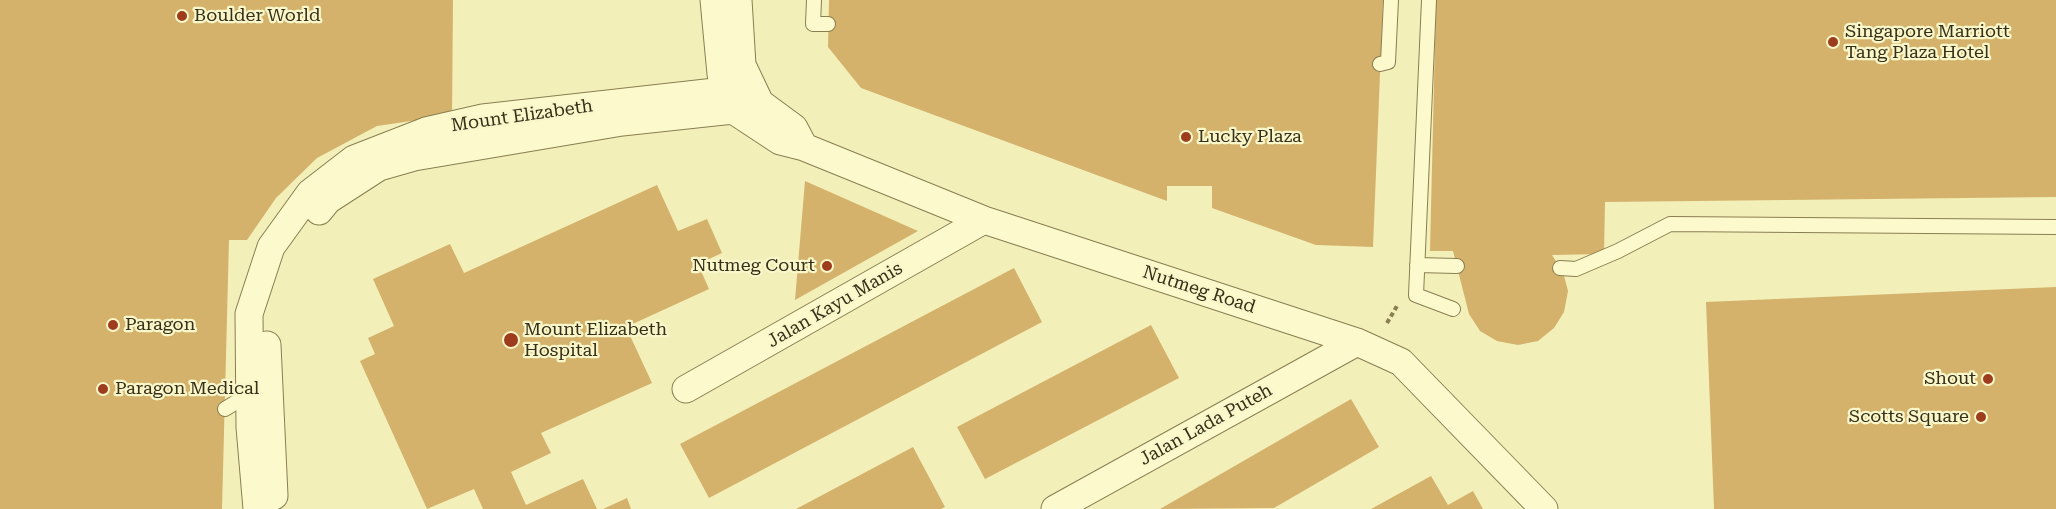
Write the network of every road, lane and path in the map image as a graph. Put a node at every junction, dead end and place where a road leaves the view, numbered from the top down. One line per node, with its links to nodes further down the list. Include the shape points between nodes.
1 (714, 0): 9 (street)
2 (738, 0): 8 (street, via 742,65)
3 (814, 0): 6 (lane, via 813,24)
4 (1390, 0): 7 (lane, via 1388,62)
5 (1429, 0): 14 (lane)
6 (828, 24)
7 (1380, 64)
8 (755, 94): 9 (street, Mount Elizabeth); 11 (street, via 794,128)
9 (728, 100): 10 (street, Mount Elizabeth); 11 (street, Nutmeg Road, via 780,141)
10 (622, 112): 20 (street, Mount Elizabeth, via 483,118 426,131 354,159 310,192 271,247 249,314); 23 (street, Mount Elizabeth, via 379,167 328,200 286,251 270,291 267,336)
11 (804, 147): 12 (street, Nutmeg Road)
12 (984, 220): 18 (street, Nutmeg Road); 19 (street, Jalan Kayu Manis)
13 (2056, 227): 16 (lane, via 1670,224 1576,269)
14 (1417, 265): 15 (lane); 17 (lane, via 1416,295)
15 (1457, 266)
16 (1560, 268)
17 (1453, 309)
18 (1357, 342): 24 (street, Jalan Lada Puteh); 25 (street, Nutmeg Road, via 1401,362)
19 (686, 389)
20 (249, 394): 21 (lane); 22 (street, Mount Elizabeth)
21 (225, 409)
22 (257, 509)
23 (275, 509)
24 (1054, 509)
25 (1544, 509)

